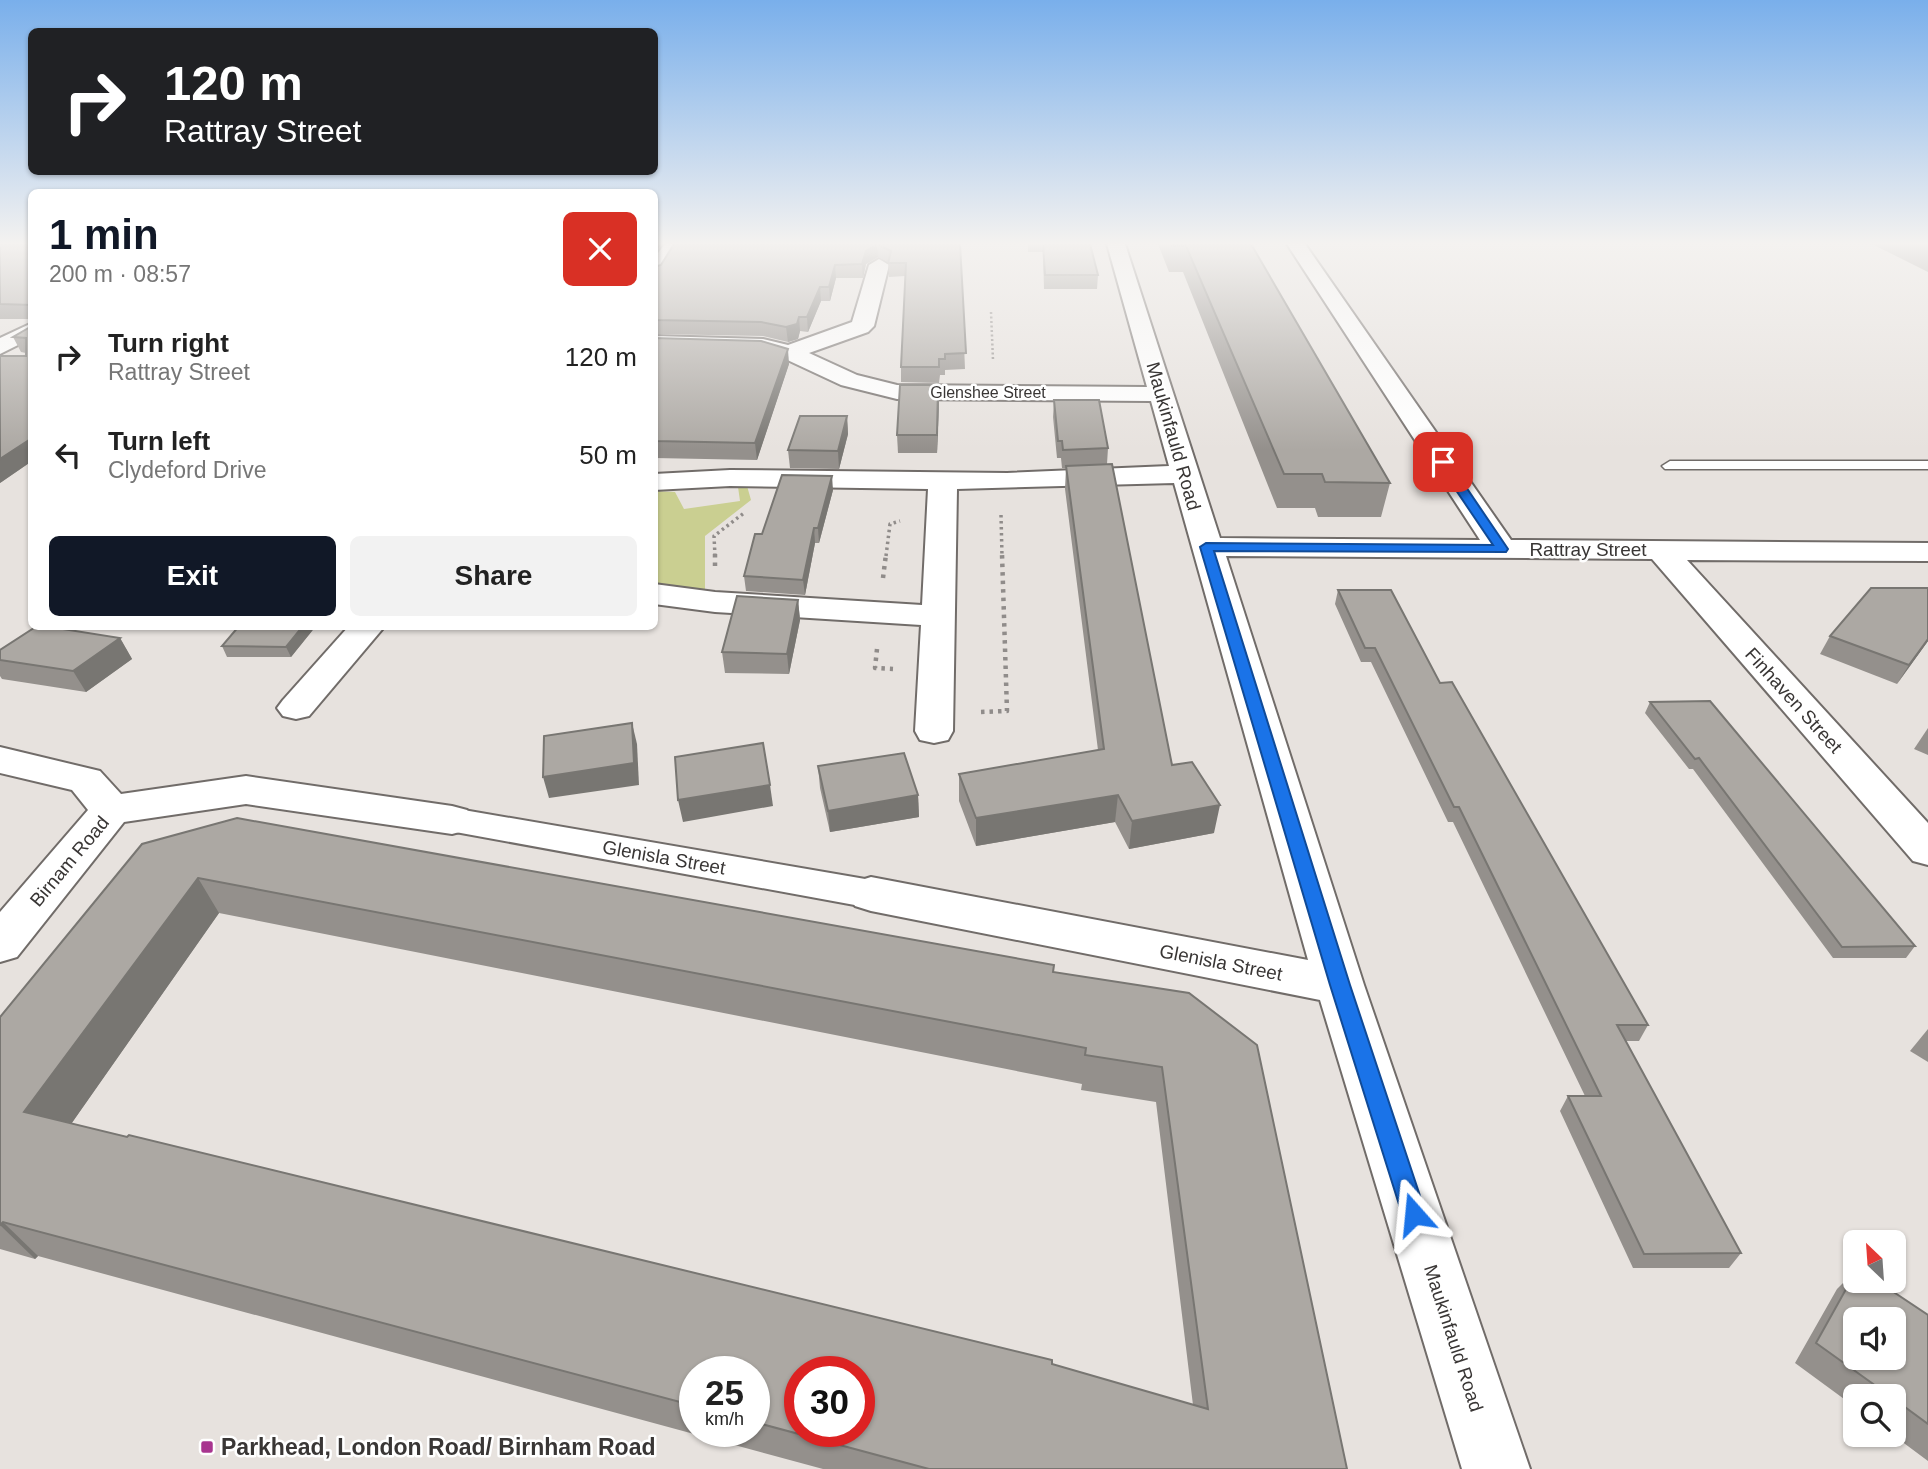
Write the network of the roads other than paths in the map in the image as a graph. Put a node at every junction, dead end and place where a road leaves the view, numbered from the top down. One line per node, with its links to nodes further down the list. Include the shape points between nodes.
1 (868, 313): 5 (street, via 860,327)
2 (1137, 313): 6 (street, Maukinfauld Road)
3 (1342, 313): 13 (street)
4 (658, 343): 5 (street, Glenshee Street, via 764,345)
5 (789, 352): 6 (street, Glenshee Street, via 849,380 897,391)
6 (1162, 394): 9 (street, Maukinfauld Road)
7 (1670, 466): 8 (lane)
8 (1928, 466)
9 (1185, 474): 10 (street); 12 (street, Maukinfauld Road)
10 (943, 480): 11 (street, via 754,478); 17 (street)
11 (658, 482)
12 (1206, 547): 13 (street, Rattray Street); 27 (street, Maukinfauld Road)
13 (1502, 549): 14 (street, Rattray Street)
14 (1660, 549): 15 (street, Rattray Street); 24 (street, Finhaven Street)
15 (1928, 552)
16 (658, 595): 17 (street)
17 (938, 615): 20 (street)
18 (364, 630): 19 (street)
19 (296, 708)
20 (934, 722)
21 (0, 760): 22 (street, via 86,780)
22 (111, 810): 23 (street, Glenisla Street, via 246,790); 26 (street, Birnam Road)
23 (452, 820): 25 (street, Glenisla Street)
24 (1928, 850)
25 (870, 894): 27 (street, Glenisla Street)
26 (0, 944)
27 (1340, 985): 28 (street, Maukinfauld Road)
28 (1496, 1469)

